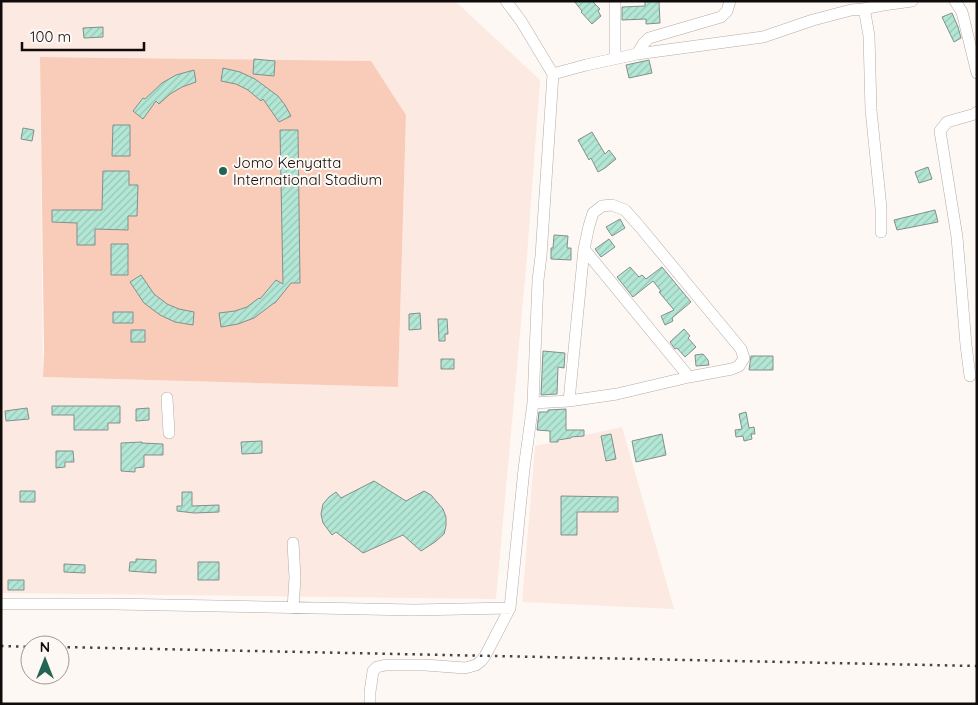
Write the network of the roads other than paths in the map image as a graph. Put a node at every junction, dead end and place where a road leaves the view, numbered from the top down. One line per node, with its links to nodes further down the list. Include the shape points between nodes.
1 (506, 1): 10 (street, via 522,21)
2 (615, 1): 8 (street)
3 (730, 1): 7 (street, via 721,17 649,38)
4 (912, 1): 6 (street)
5 (955, 1): 9 (street, via 962,12)
6 (863, 9): 7 (street, via 813,20 763,37); 12 (street, via 869,36 871,110)
7 (637, 54): 8 (street)
8 (615, 58): 10 (street)
9 (977, 73)
10 (552, 74): 18 (street)
11 (977, 112): 14 (street, via 947,122 940,131 957,237)
12 (881, 232)
13 (584, 249): 15 (street); 15 (street, via 593,213 607,205 625,210 741,349 744,358 739,366); 17 (street)
14 (970, 376)
15 (689, 377): 17 (street, via 617,394)
16 (167, 398): 19 (street)
17 (569, 401): 18 (street)
18 (533, 403): 23 (street)
19 (168, 433)
20 (293, 543): 22 (street)
21 (1, 604): 22 (street)
22 (293, 608): 23 (street)
23 (510, 608): 24 (street, via 482,661 465,668 377,667 373,671)
24 (370, 704)

